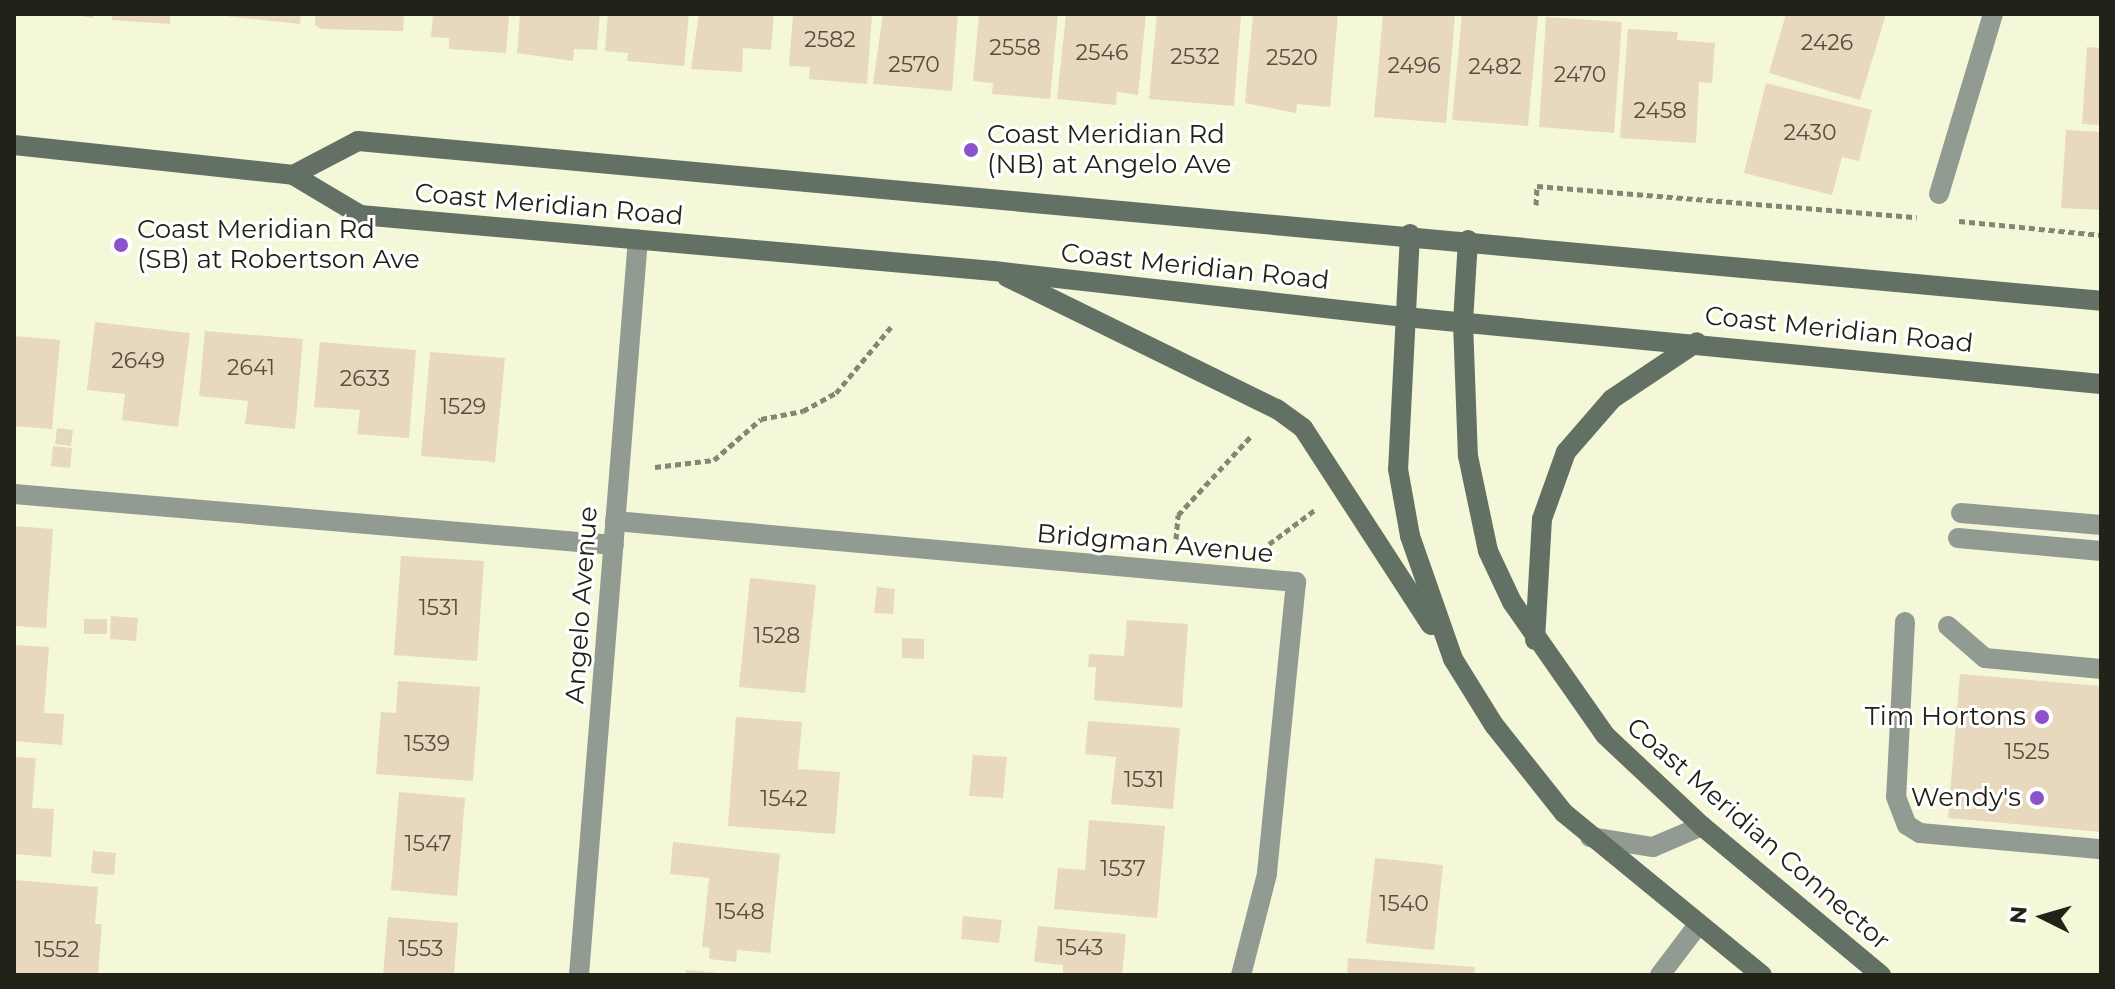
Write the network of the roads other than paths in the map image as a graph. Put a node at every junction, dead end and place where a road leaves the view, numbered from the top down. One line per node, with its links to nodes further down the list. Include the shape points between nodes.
1 (1993, 14): 4 (street)
2 (14, 145): 3 (main road, Coast Meridian Road)
3 (293, 175): 5 (main road, Coast Meridian Road, via 358,141); 6 (main road, Coast Meridian Road, via 360,215)
4 (1939, 194)
5 (1410, 234): 7 (main road, Coast Meridian Road); 10 (main road)
6 (638, 239): 8 (main road, Coast Meridian Road); 16 (street, Angelo Avenue)
7 (1468, 240): 9 (main road, Coast Meridian Road); 11 (main road, Coast Meridian Connector)
8 (994, 271): 10 (main road, Coast Meridian Road); 24 (main road, via 1277,409 1303,428)
9 (2101, 301)
10 (1405, 317): 11 (main road, Coast Meridian Road); 24 (main road, via 1398,443 1401,497 1421,574)
11 (1463, 322): 12 (main road, Coast Meridian Road); 23 (main road, Coast Meridian Connector, via 1465,418 1480,523 1499,577)
12 (1697, 342): 13 (main road, Coast Meridian Road); 23 (main road, via 1612,399 1566,452 1542,519)
13 (2101, 384)
14 (14, 494): 19 (street)
15 (1961, 513): 17 (street)
16 (615, 521): 19 (street, Angelo Avenue); 31 (street, Bridgman Avenue, via 1296,582 1267,874)
17 (2101, 525)
18 (1958, 538): 20 (street)
19 (614, 545): 30 (street, Angelo Avenue)
20 (2101, 551)
21 (1905, 622): 28 (street, via 1896,797 1907,825 1920,833)
22 (1948, 626): 25 (street, via 1985,658)
23 (1535, 640): 26 (main road, Coast Meridian Connector, via 1605,735)
24 (1453, 659): 27 (main road, via 1540,788)
25 (2101, 669)
26 (1702, 826): 27 (street, via 1675,842 1653,847); 34 (main road, Coast Meridian Connector)
27 (1590, 837): 29 (main road)
28 (2101, 849)
29 (1697, 926): 32 (street); 33 (main road)
30 (579, 975)
31 (1241, 975)
32 (1660, 975)
33 (1762, 975)
34 (1881, 975)

